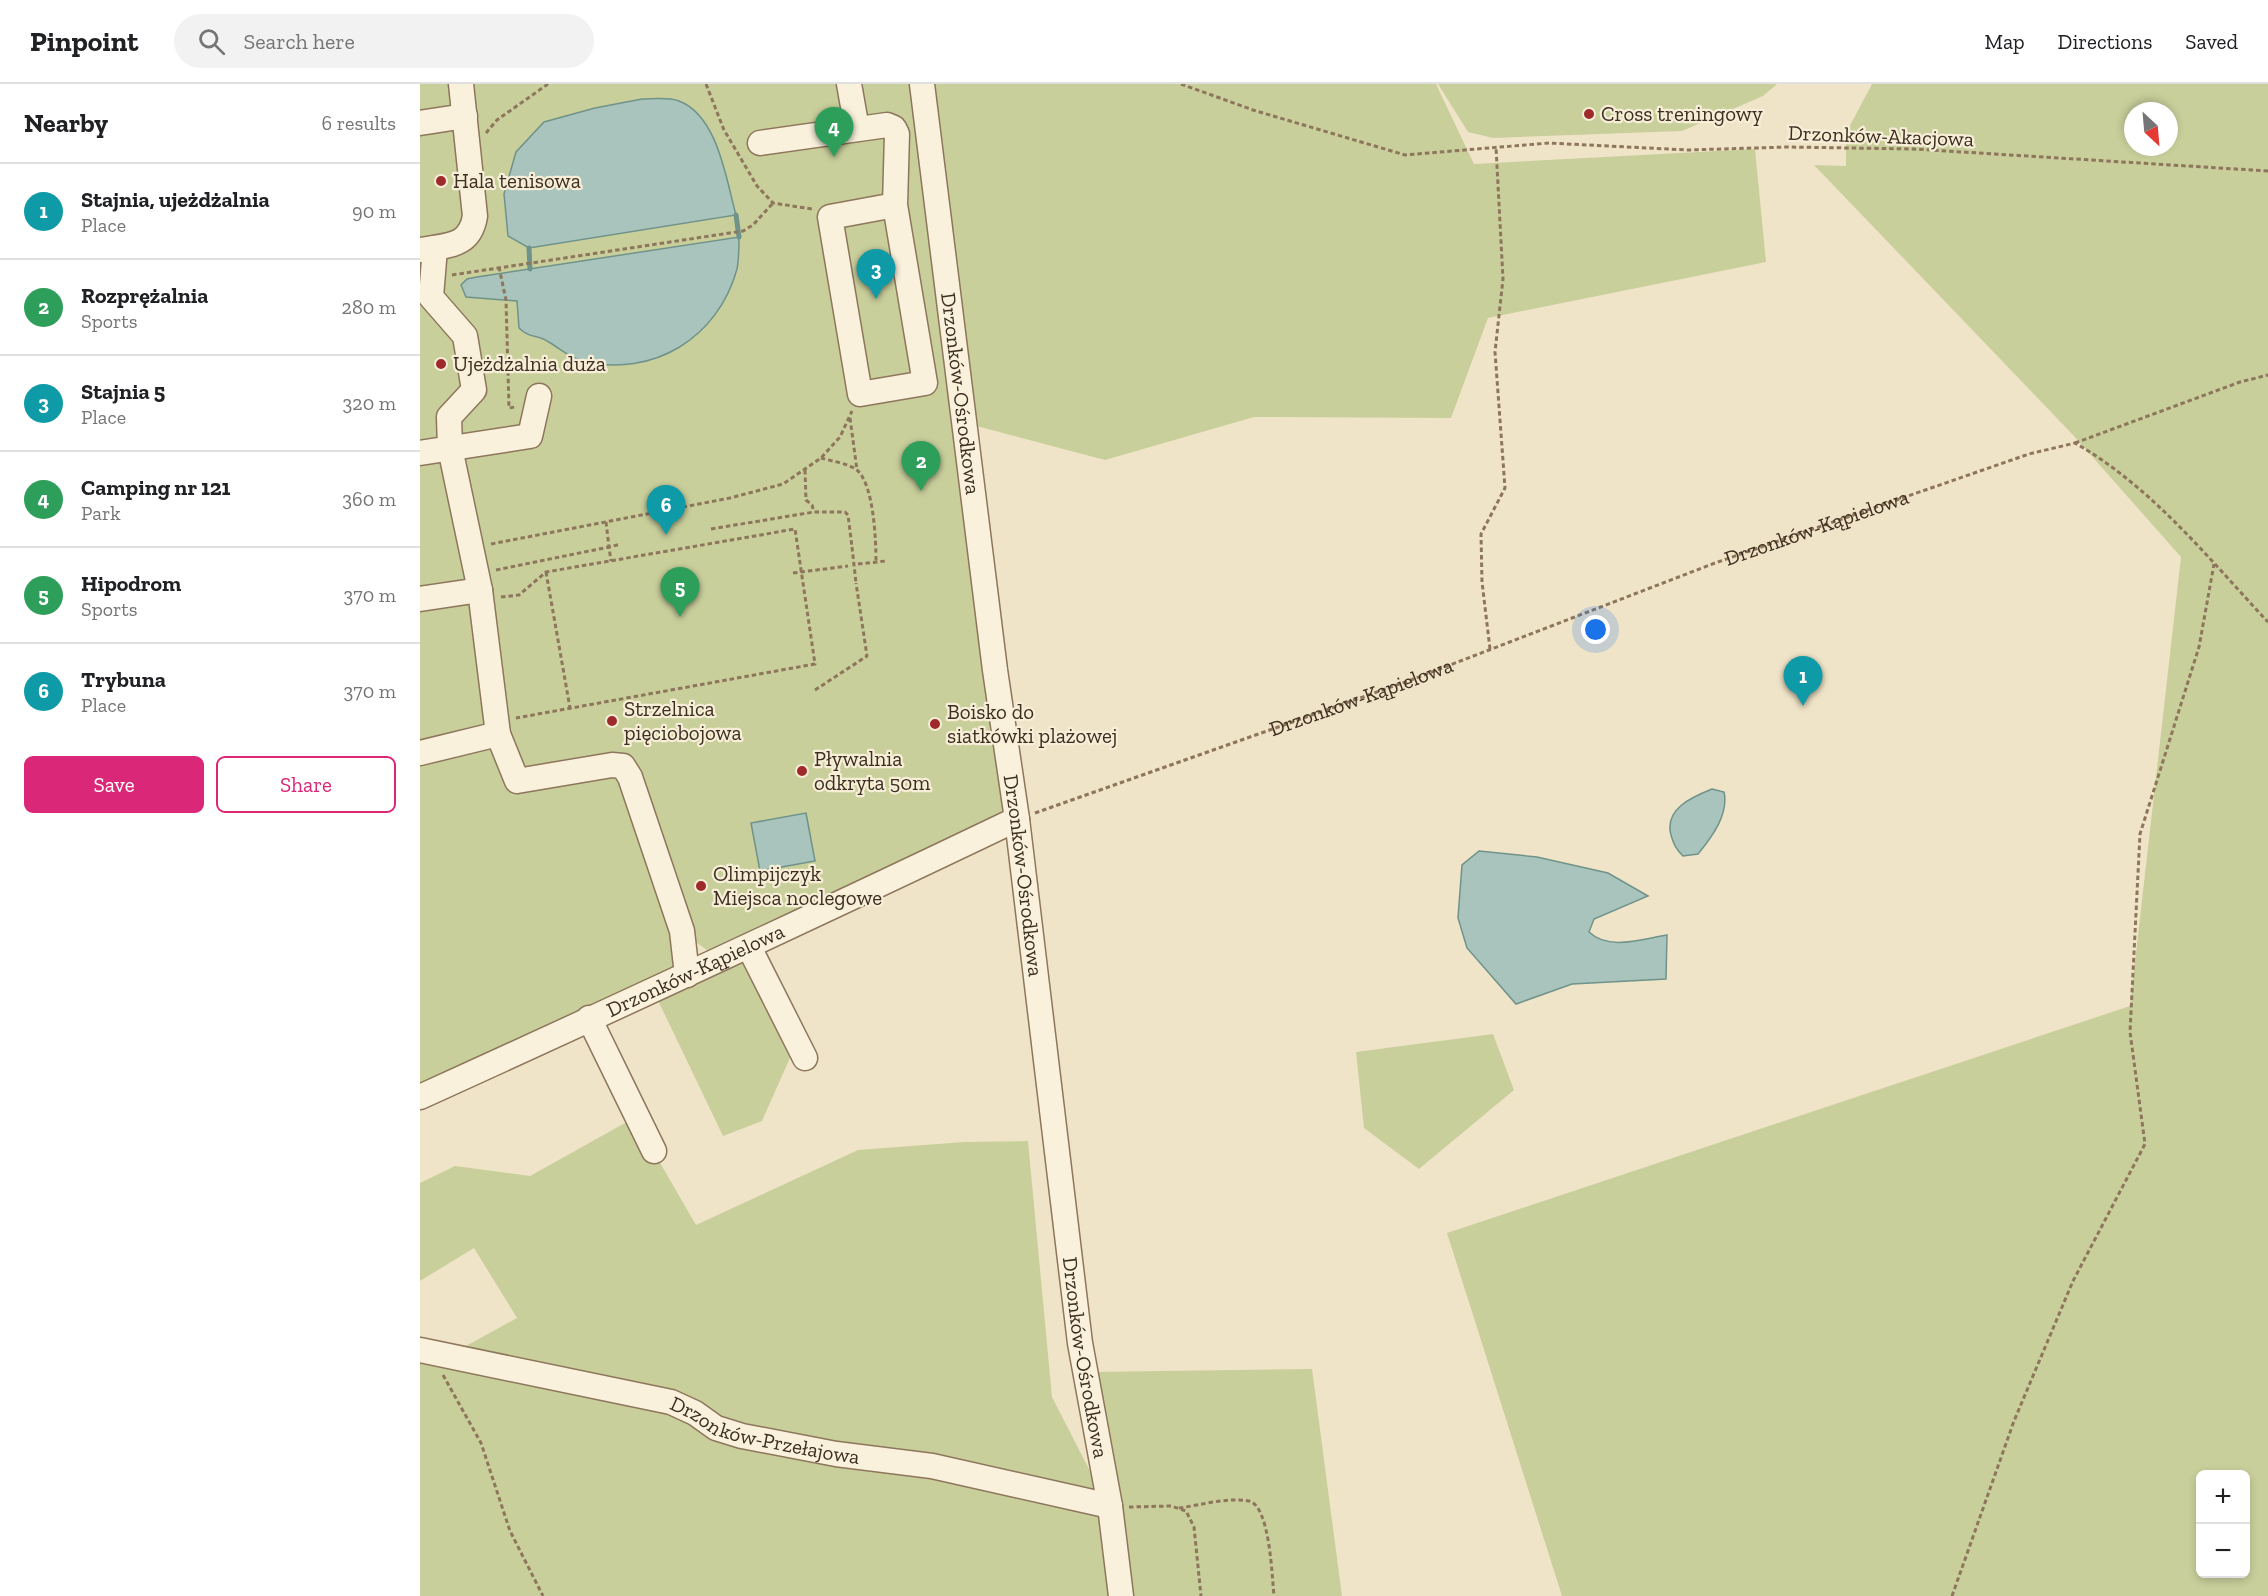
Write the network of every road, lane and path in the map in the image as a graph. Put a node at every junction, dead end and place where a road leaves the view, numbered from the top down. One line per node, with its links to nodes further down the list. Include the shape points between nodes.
1 (461, 84): 7 (street)
2 (548, 84): 12 (path, via 497,120)
3 (706, 84): 14 (path, via 723,130)
4 (849, 84): 9 (street)
5 (922, 84): 53 (street, Drzonków-Ośrodkowa)
6 (1181, 84): 11 (path, Drzonków-Akacjowa, via 1253,110 1405,155)
7 (465, 116): 8 (street); 12 (street)
8 (420, 123)
9 (857, 129): 10 (street); 15 (street, via 887,125 894,128)
10 (760, 143)
11 (1496, 147): 13 (path, Drzonków-Akacjowa, via 1549,143 1688,150 1914,150); 48 (path, via 1503,279 1495,352 1505,488 1480,534)
12 (469, 154): 17 (street, via 475,216 472,231 461,242)
13 (2268, 171)
14 (773, 203): 16 (path, via 820,210); 18 (path, via 743,231)
15 (895, 205): 16 (street); 22 (street, via 925,383)
16 (830, 217): 22 (street)
17 (427, 249): 19 (street)
18 (500, 267): 19 (path); 21 (path, via 506,300 508,408)
19 (433, 278): 24 (street, via 431,297 465,336 474,390 449,417)
20 (2268, 375): 23 (path, Drzonków-Kąpielowa)
21 (538, 401): 24 (street, via 530,435)
22 (855, 405): 26 (path, via 840,437); 28 (path)
23 (2075, 443): 39 (path, via 2153,498); 48 (path, Drzonków-Kąpielowa, via 2029,454 1726,559)
24 (450, 448): 25 (street); 34 (street)
25 (420, 453)
26 (821, 458): 27 (path); 28 (path)
27 (806, 470): 29 (path, via 806,500); 30 (path, via 783,484 730,498)
28 (857, 470): 37 (path, via 869,498)
29 (814, 512): 31 (path); 49 (path, bridge, via 845,512 848,516 867,656)
30 (606, 522): 33 (path); 34 (path)
31 (711, 529)
32 (621, 544): 33 (path)
33 (609, 547): 35 (path); 41 (path)
34 (472, 548): 45 (street)
35 (611, 561): 42 (path); 43 (path, via 795,529)
36 (886, 561): 37 (path)
37 (876, 562): 38 (path)
38 (858, 564)
39 (2214, 564): 47 (path); 69 (path, via 2199,647 2140,834 2130,1032 2145,1144 2073,1281 2014,1421)
40 (848, 566): 43 (path)
41 (508, 567)
42 (546, 572): 45 (path, via 519,595); 50 (path)
43 (802, 572): 44 (path); 50 (path, via 815,664)
44 (793, 573)
45 (481, 595): 46 (street); 51 (street)
46 (420, 599)
47 (2268, 622)
48 (1490, 649): 53 (path, Drzonków-Kąpielowa)
49 (816, 690)
50 (570, 708): 51 (path)
51 (497, 728): 52 (street); 54 (street, via 517,782 623,766)
52 (420, 753)
53 (1017, 819): 55 (street, Drzonków-Kąpielowa); 63 (street, Drzonków-Ośrodkowa, via 1080,1343)
54 (681, 931): 56 (street); 57 (street)
55 (749, 947): 56 (street, Drzonków-Kąpielowa); 59 (street)
56 (712, 965): 57 (street, Drzonków-Kąpielowa)
57 (687, 975): 58 (street, Drzonków-Kąpielowa)
58 (589, 1018): 60 (street, Drzonków-Kąpielowa); 61 (street)
59 (804, 1058)
60 (420, 1097)
61 (654, 1150)
62 (425, 1351): 63 (street, Drzonków-Przełajowa, via 671,1402 716,1428 742,1436 836,1454 932,1466); 65 (path, via 481,1443 504,1515)
63 (1110, 1506): 64 (path); 66 (street, Drzonków-Ośrodkowa)
64 (1179, 1508): 67 (path, via 1186,1511 1194,1527); 68 (path, via 1240,1500 1258,1507 1265,1523)
65 (543, 1596)
66 (1121, 1596)
67 (1201, 1596)
68 (1274, 1596)
69 (1952, 1596)

